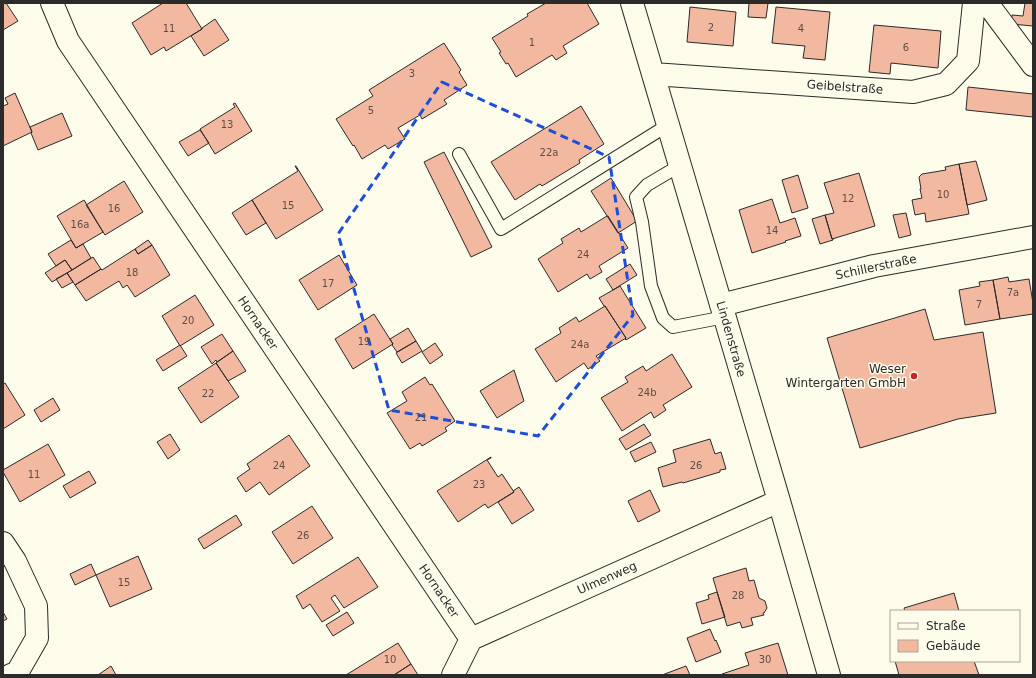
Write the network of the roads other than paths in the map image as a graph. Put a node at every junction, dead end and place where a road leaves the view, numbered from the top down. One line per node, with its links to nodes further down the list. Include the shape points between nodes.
1 (52, 3): 14 (street, Hornacker, via 68,41)
2 (632, 3): 6 (street, Lindenstraße)
3 (974, 3): 6 (street, Geibelstraße, via 968,61 946,84 913,92)
4 (987, 3): 5 (street)
5 (1033, 65)
6 (653, 74): 7 (street, Lindenstraße)
7 (668, 125): 8 (lane, via 501,229); 9 (street, Lindenstraße)
8 (459, 154)
9 (680, 166): 11 (street, Lindenstraße); 11 (lane, via 647,185 636,197 651,286 663,318 673,327)
10 (1033, 238): 11 (street, Schillerstraße, via 874,266)
11 (723, 311): 12 (street, Lindenstraße)
12 (779, 501): 14 (street, Ulmenweg); 17 (street, Lindenstraße)
13 (3, 543): 15 (street, via 15,561 36,606 37,638 17,673)
14 (471, 639): 16 (street)
15 (11, 675)
16 (453, 675)
17 (829, 675)

